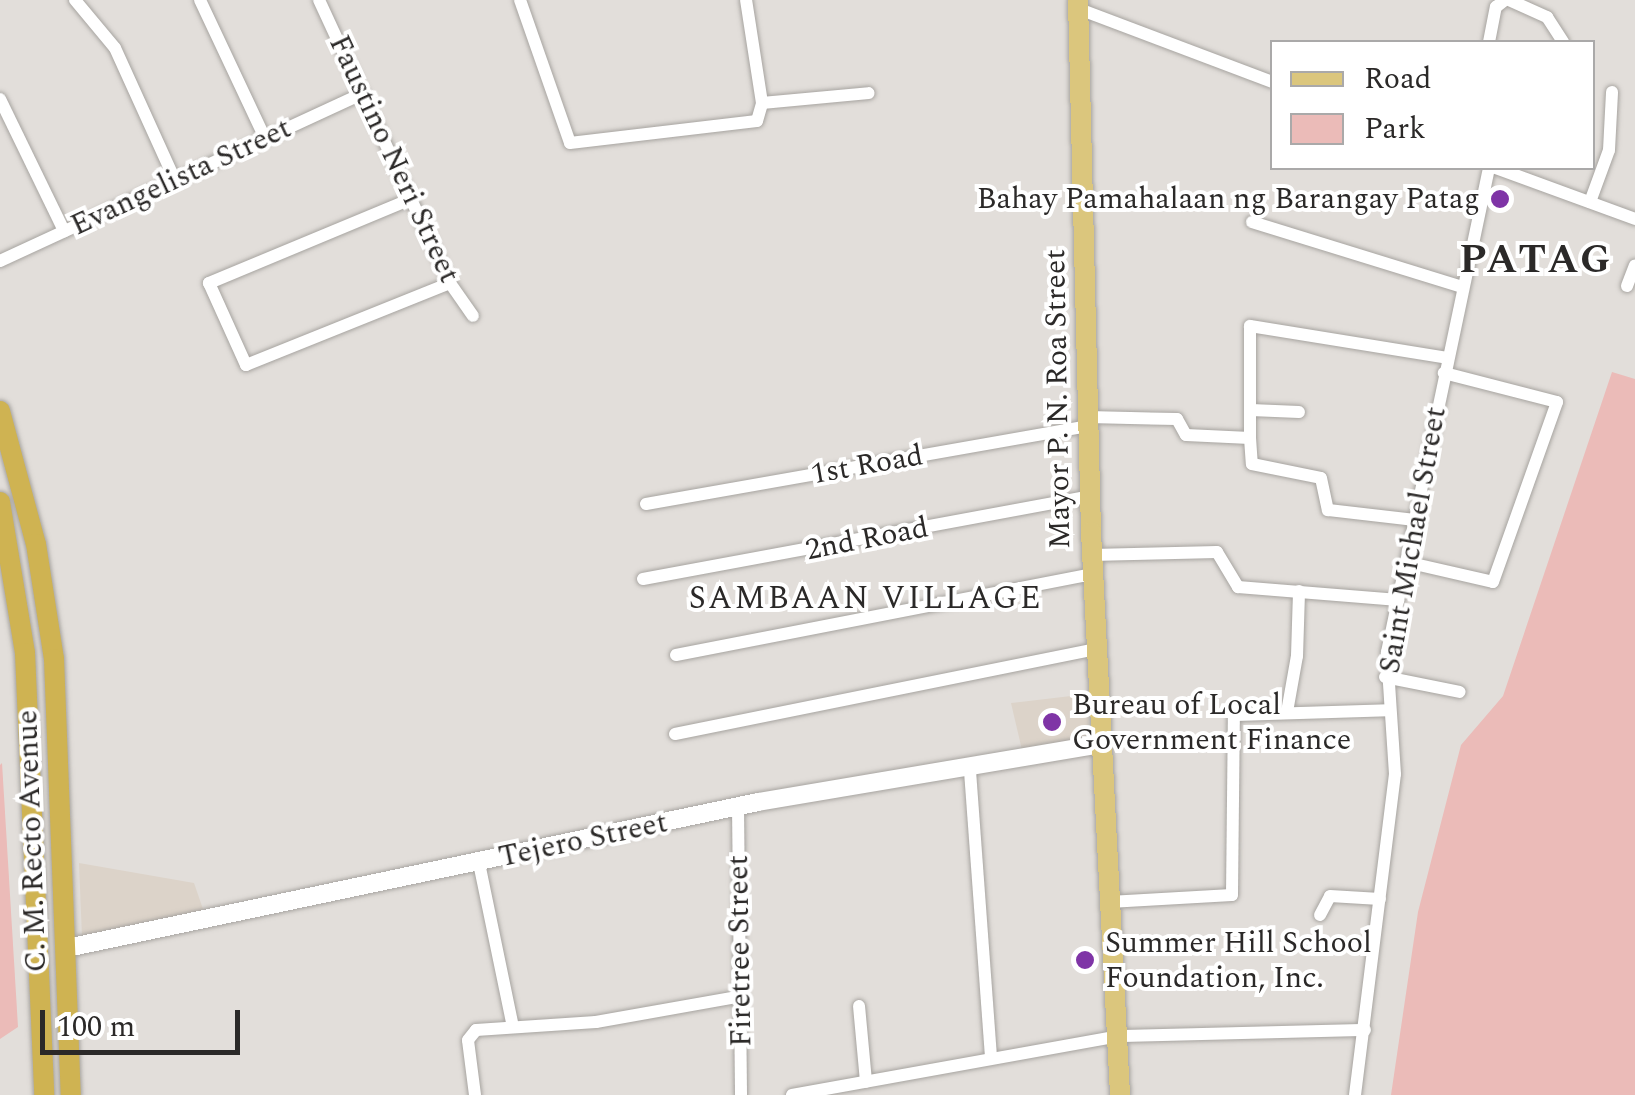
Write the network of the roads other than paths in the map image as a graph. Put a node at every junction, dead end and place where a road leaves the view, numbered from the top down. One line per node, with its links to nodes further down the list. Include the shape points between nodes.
1 (74, 0): 19 (street, via 122,61)
2 (200, 0): 16 (street)
3 (319, 0): 11 (street, Faustino Neri Street)
4 (520, 0): 15 (street, via 570,143 754,123)
5 (746, 0): 15 (street)
6 (1507, 0): 8 (street, via 1496,7); 9 (street, via 1546,17)
7 (1078, 5): 10 (street); 36 (main road, Mayor P. N. Roa Street)
8 (1489, 40)
9 (1562, 40)
10 (1270, 81)
11 (363, 92): 16 (street, Evangelista Street); 20 (street, Faustino Neri Street)
12 (1612, 92): 21 (street, via 1609,150)
13 (869, 93): 15 (street)
14 (0, 99): 24 (street)
15 (762, 103)
16 (265, 138): 19 (street, Evangelista Street)
17 (1491, 170): 29 (street, Saint Michael Street)
18 (1498, 170): 21 (street)
19 (175, 180): 24 (street, Evangelista Street)
20 (411, 198): 27 (street, Faustino Neri Street); 27 (street, via 210,283 246,365)
21 (1590, 202): 22 (street)
22 (1635, 218)
23 (1252, 222): 29 (street)
24 (64, 231): 25 (street, Evangelista Street)
25 (0, 261)
26 (1635, 265): 28 (street)
27 (450, 283): 30 (street, Faustino Neri Street)
28 (1627, 286)
29 (1462, 287): 31 (street, Saint Michael Street)
30 (472, 316)
31 (1447, 358): 32 (street, Saint Michael Street); 33 (street, via 1250,326)
32 (1444, 373): 41 (street, Saint Michael Street); 42 (street, via 1557,402 1493,582)
33 (1250, 410): 35 (street); 37 (street)
34 (0, 411): 55 (highway, C. M. Recto Avenue, via 46,596)
35 (1299, 412)
36 (1088, 421): 37 (street, 1st Road, via 1178,419 1186,435); 38 (main road, Mayor P. N. Roa Street); 40 (street, 1st Road)
37 (1250, 438): 41 (street, via 1252,464 1321,478 1328,510)
38 (1090, 496): 43 (main road, Mayor P. N. Roa Street); 44 (street, 2nd Road)
39 (0, 502): 54 (highway, C. M. Recto Avenue, via 25,653)
40 (646, 504)
41 (1415, 520): 42 (street, Saint Michael Street)
42 (1406, 562): 46 (street, Saint Michael Street)
43 (1092, 564): 45 (street, via 1217,552 1232,584); 47 (main road, Mayor P. N. Roa Street); 48 (street)
44 (643, 579)
45 (1298, 591): 46 (street); 52 (street, via 1297,656)
46 (1398, 600): 49 (street, Saint Michael Street)
47 (1096, 650): 53 (street); 56 (main road, Mayor P. N. Roa Street)
48 (676, 655)
49 (1385, 677): 50 (street); 51 (street, Saint Michael Street)
50 (1460, 692)
51 (1390, 710): 52 (street); 62 (street, Saint Michael Street, via 1395,774)
52 (1286, 712): 63 (street, via 1237,714 1231,720 1232,895)
53 (676, 734)
54 (30, 742): 55 (highway); 59 (highway, C. M. Recto Avenue)
55 (59, 742): 58 (highway, C. M. Recto Avenue)
56 (1102, 744): 57 (main road, Tejero Street); 63 (main road, Mayor P. N. Roa Street)
57 (970, 771): 60 (main road, Tejero Street); 71 (street)
58 (60, 776): 59 (highway); 65 (highway, C. M. Recto Avenue)
59 (31, 777): 73 (highway, C. M. Recto Avenue)
60 (738, 806): 61 (main road, Tejero Street); 66 (street, Firetree Street)
61 (479, 863): 65 (main road, Tejero Street); 68 (street)
62 (1380, 899): 64 (street, via 1330,896); 69 (street, Saint Michael Street)
63 (1109, 902): 70 (main road, Mayor P. N. Roa Street)
64 (1320, 915)
65 (67, 948): 74 (highway, C. M. Recto Avenue)
66 (742, 996): 68 (street, via 596,1022); 76 (street, Firetree Street)
67 (859, 1006): 72 (street)
68 (512, 1027): 75 (street, via 469,1035)
69 (1366, 1030): 70 (street); 79 (street, Saint Michael Street)
70 (1119, 1036): 71 (street); 78 (main road, Mayor P. N. Roa Street)
71 (991, 1056): 72 (street)
72 (866, 1082): 77 (street)
73 (44, 1095)
74 (71, 1095)
75 (475, 1095)
76 (741, 1095)
77 (792, 1095)
78 (1120, 1095)
79 (1355, 1095)

